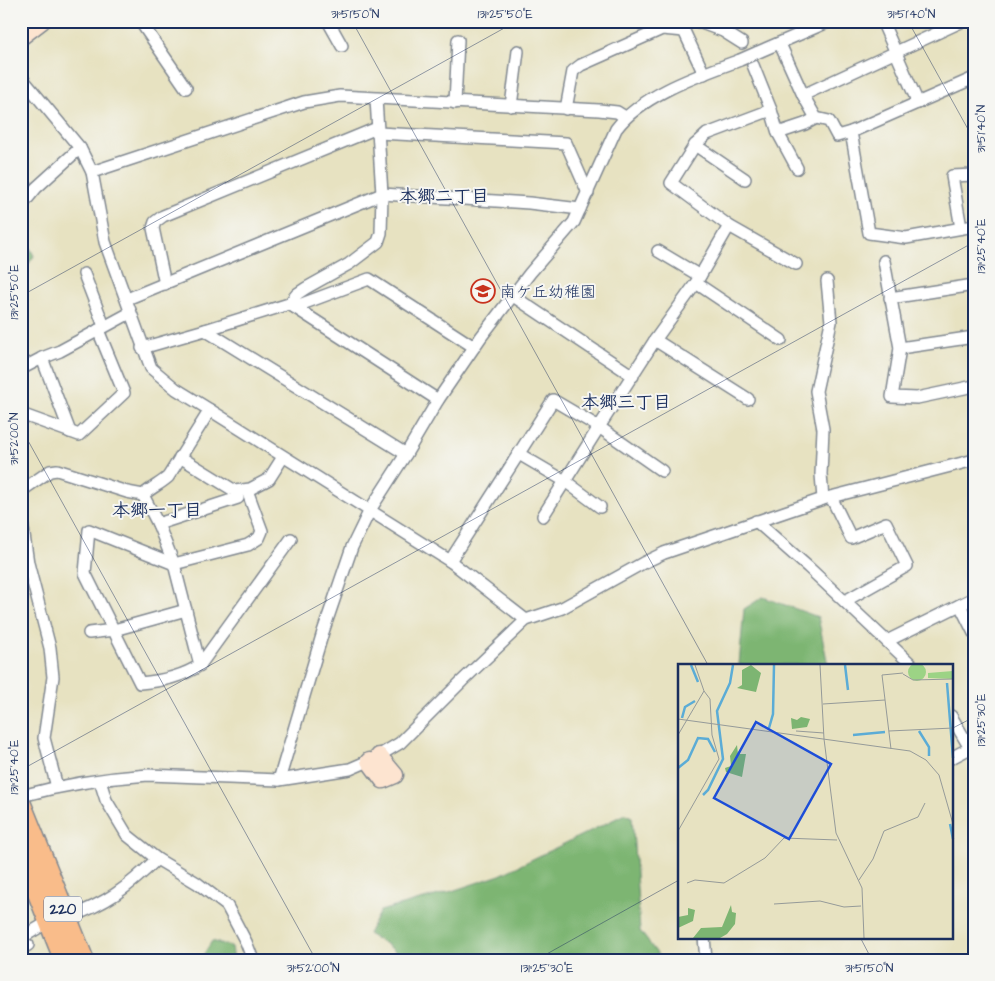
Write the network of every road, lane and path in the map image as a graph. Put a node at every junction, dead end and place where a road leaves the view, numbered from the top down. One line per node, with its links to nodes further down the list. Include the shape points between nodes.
1 (42, 21): 8 (main road)
2 (140, 21): 19 (street)
3 (328, 21): 12 (street)
4 (696, 21): 10 (street)
5 (830, 21): 11 (street)
6 (882, 21): 14 (street)
7 (962, 21): 14 (street)
8 (21, 37)
9 (458, 40): 22 (street)
10 (742, 43)
11 (780, 44): 16 (street, bridge); 20 (street)
12 (342, 46)
13 (518, 51): 24 (street)
14 (896, 52): 20 (street); 23 (street)
15 (753, 65): 26 (street)
16 (704, 74): 25 (street, via 684,31 662,30 572,71); 27 (street, via 658,96)
17 (21, 77): 33 (street)
18 (974, 78): 23 (street)
19 (186, 88)
20 (803, 95): 28 (street)
21 (376, 99): 22 (street); 29 (street); 35 (street, via 340,96 304,102)
22 (455, 103): 24 (street)
23 (918, 103): 30 (street)
24 (511, 106): 25 (street)
25 (566, 109): 27 (street, via 617,112)
26 (771, 110): 31 (street); 32 (street, via 707,134)
27 (625, 117): 38 (street, via 616,129)
28 (816, 118): 30 (street, via 829,121 837,136); 31 (street)
29 (378, 130): 38 (street, via 566,143); 39 (street); 51 (street, via 163,216 153,228)
30 (851, 132): 44 (street, via 869,233 906,238)
31 (778, 134): 34 (street)
32 (695, 145): 37 (street); 42 (street, via 671,183)
33 (80, 148): 35 (street); 40 (street)
34 (797, 168)
35 (92, 172): 55 (street, via 105,242)
36 (974, 175): 44 (street, via 952,176)
37 (745, 178)
38 (588, 193): 41 (street)
39 (382, 194): 41 (street); 51 (street); 56 (street, via 378,242 297,294)
40 (22, 205)
41 (580, 209): 53 (street, via 574,222)
42 (729, 226): 47 (street); 49 (street)
43 (974, 226): 44 (street)
44 (961, 228)
45 (658, 250): 49 (street)
46 (884, 261): 54 (street)
47 (796, 264)
48 (84, 274): 58 (street)
49 (698, 280): 61 (street); 62 (street)
50 (827, 281): 86 (street, via 831,322 816,391 823,429 821,474)
51 (165, 284): 55 (street)
52 (974, 285): 54 (street)
53 (513, 296): 63 (street); 68 (street)
54 (890, 298): 65 (street)
55 (127, 299): 57 (street)
56 (292, 305): 59 (street); 63 (street, via 369,279); 71 (street)
57 (130, 313): 58 (street); 64 (street)
58 (101, 328): 66 (street); 75 (street, via 124,393 79,435)
59 (205, 330): 64 (street); 76 (street)
60 (974, 337): 65 (street)
61 (655, 340): 68 (street); 70 (street)
62 (781, 340)
63 (474, 347): 71 (street)
64 (142, 348): 72 (street, via 151,368)
65 (900, 348): 69 (street, via 892,397 917,398)
66 (42, 358): 67 (street); 75 (street)
67 (21, 369)
68 (633, 376): 74 (street)
69 (974, 386)
70 (748, 399)
71 (438, 400): 76 (street)
72 (210, 410): 78 (street); 79 (street)
73 (21, 414): 75 (street)
74 (599, 428): 77 (street, via 553,400); 81 (street); 83 (street)
75 (70, 432)
76 (406, 454): 88 (street)
77 (519, 454): 83 (street); 94 (street)
78 (284, 457): 79 (street, via 269,479 250,489 235,491); 88 (street)
79 (180, 458): 85 (street, via 168,477)
80 (971, 461): 82 (street); 86 (street)
81 (662, 471)
82 (974, 473)
83 (565, 481): 87 (street); 90 (street)
84 (21, 491): 85 (street, via 50,471 57,470)
85 (143, 495): 92 (street)
86 (827, 498): 91 (street); 97 (street, via 851,538 886,523 907,566)
87 (600, 507)
88 (370, 510): 94 (street); 112 (street, via 352,547 323,632)
89 (21, 515): 108 (street, via 28,563)
90 (543, 516)
91 (756, 521): 97 (street); 100 (street, via 664,553 562,608)
92 (158, 524): 95 (street); 95 (street, via 243,496 262,531 259,538 248,545)
93 (291, 539): 107 (street)
94 (450, 561): 100 (street)
95 (174, 564): 99 (street); 101 (street, via 89,530 85,573)
96 (974, 598): 98 (street)
97 (845, 601): 104 (street)
98 (960, 605): 103 (street); 104 (street)
99 (186, 610): 101 (street); 107 (street)
100 (526, 620): 112 (street, via 400,743 350,769)
101 (114, 630): 102 (street); 107 (street, via 140,683 164,680)
102 (89, 633)
103 (974, 633)
104 (887, 641): 106 (street)
105 (61, 656): 108 (street)
106 (911, 664)
107 (200, 665)
108 (52, 666): 114 (street, via 44,738)
109 (952, 717): 110 (street)
110 (972, 747): 111 (street)
111 (952, 757)
112 (280, 780): 113 (street, via 148,775)
113 (100, 781): 114 (street); 118 (street, via 106,800 127,835)
114 (57, 787): 115 (street)
115 (21, 796)
116 (21, 806): 117 (highway, 220)
117 (30, 856): 119 (highway, 220)
118 (157, 859): 119 (street, via 133,882 105,901); 124 (street, via 227,906)
119 (58, 920): 121 (street); 122 (highway, 220); 123 (highway, 220)
120 (704, 938): 125 (street)
121 (23, 944)
122 (65, 960)
123 (83, 960)
124 (253, 960)
125 (706, 960)

